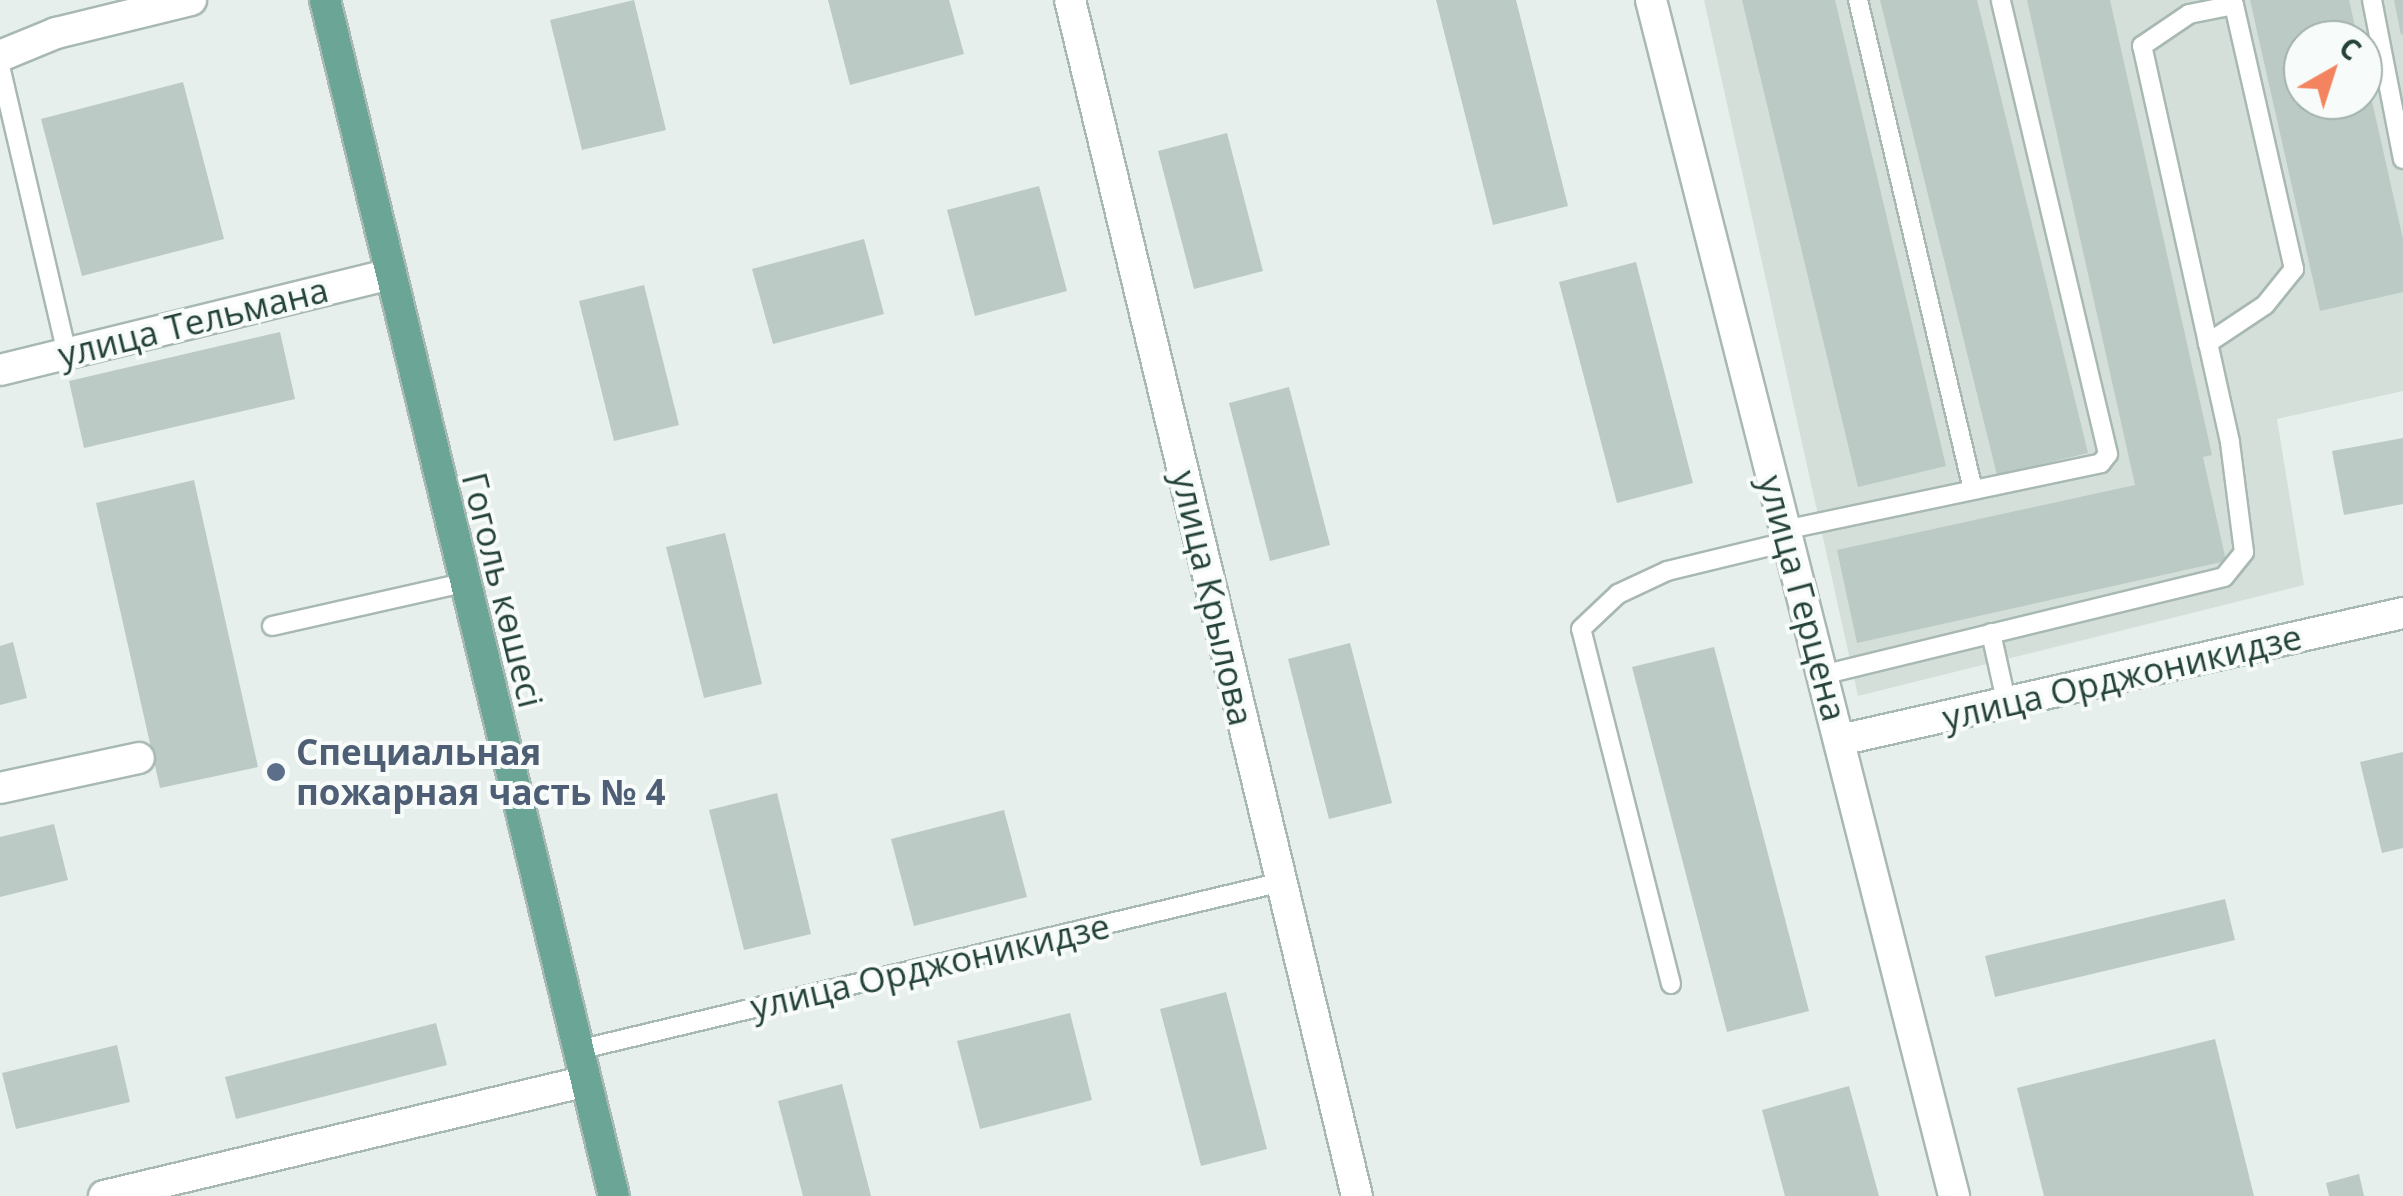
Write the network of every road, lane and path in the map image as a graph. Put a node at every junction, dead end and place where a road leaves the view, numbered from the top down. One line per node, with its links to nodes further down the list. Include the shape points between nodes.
1 (191, 0): 8 (street, via 56,33)
2 (325, 0): 11 (main road, Гоголь көшесі)
3 (1070, 0): 26 (street, улица Крылова)
4 (1651, 0): 16 (street, улица Герцена)
5 (1858, 0): 15 (lane)
6 (2001, 0): 15 (lane, via 2108,454 2101,463)
7 (2372, 0): 10 (lane)
8 (0, 56)
9 (0, 66): 13 (lane)
10 (2403, 158)
11 (386, 275): 13 (street, улица Тельмана); 17 (main road, Гоголь көшесі)
12 (2208, 343): 12 (lane, via 2142,46 2188,14 2234,5 2294,269 2265,305); 20 (lane, via 2244,552 2224,577)
13 (68, 353): 14 (street, улица Тельмана)
14 (0, 370)
15 (1973, 490): 16 (lane)
16 (1786, 536): 21 (street, улица Герцена); 27 (lane, via 1666,571 1618,594 1581,630)
17 (462, 583): 19 (lane); 28 (main road, Гоголь көшесі)
18 (2403, 612): 22 (street, улица Орджоникидзе)
19 (272, 626)
20 (1992, 634): 21 (lane); 22 (lane)
21 (1822, 675): 23 (street, улица Герцена)
22 (2006, 705): 23 (street, улица Орджоникидзе)
23 (1840, 740): 33 (street, улица Герцена)
24 (139, 758): 25 (street)
25 (0, 788)
26 (1282, 882): 28 (lane, улица Орджоникидзе); 32 (street, улица Крылова)
27 (1671, 984)
28 (578, 1050): 29 (main road, Гоголь көшесі)
29 (585, 1081): 30 (street); 31 (main road, Гоголь көшесі)
30 (104, 1196)
31 (614, 1196)
32 (1357, 1196)
33 (1954, 1196)

